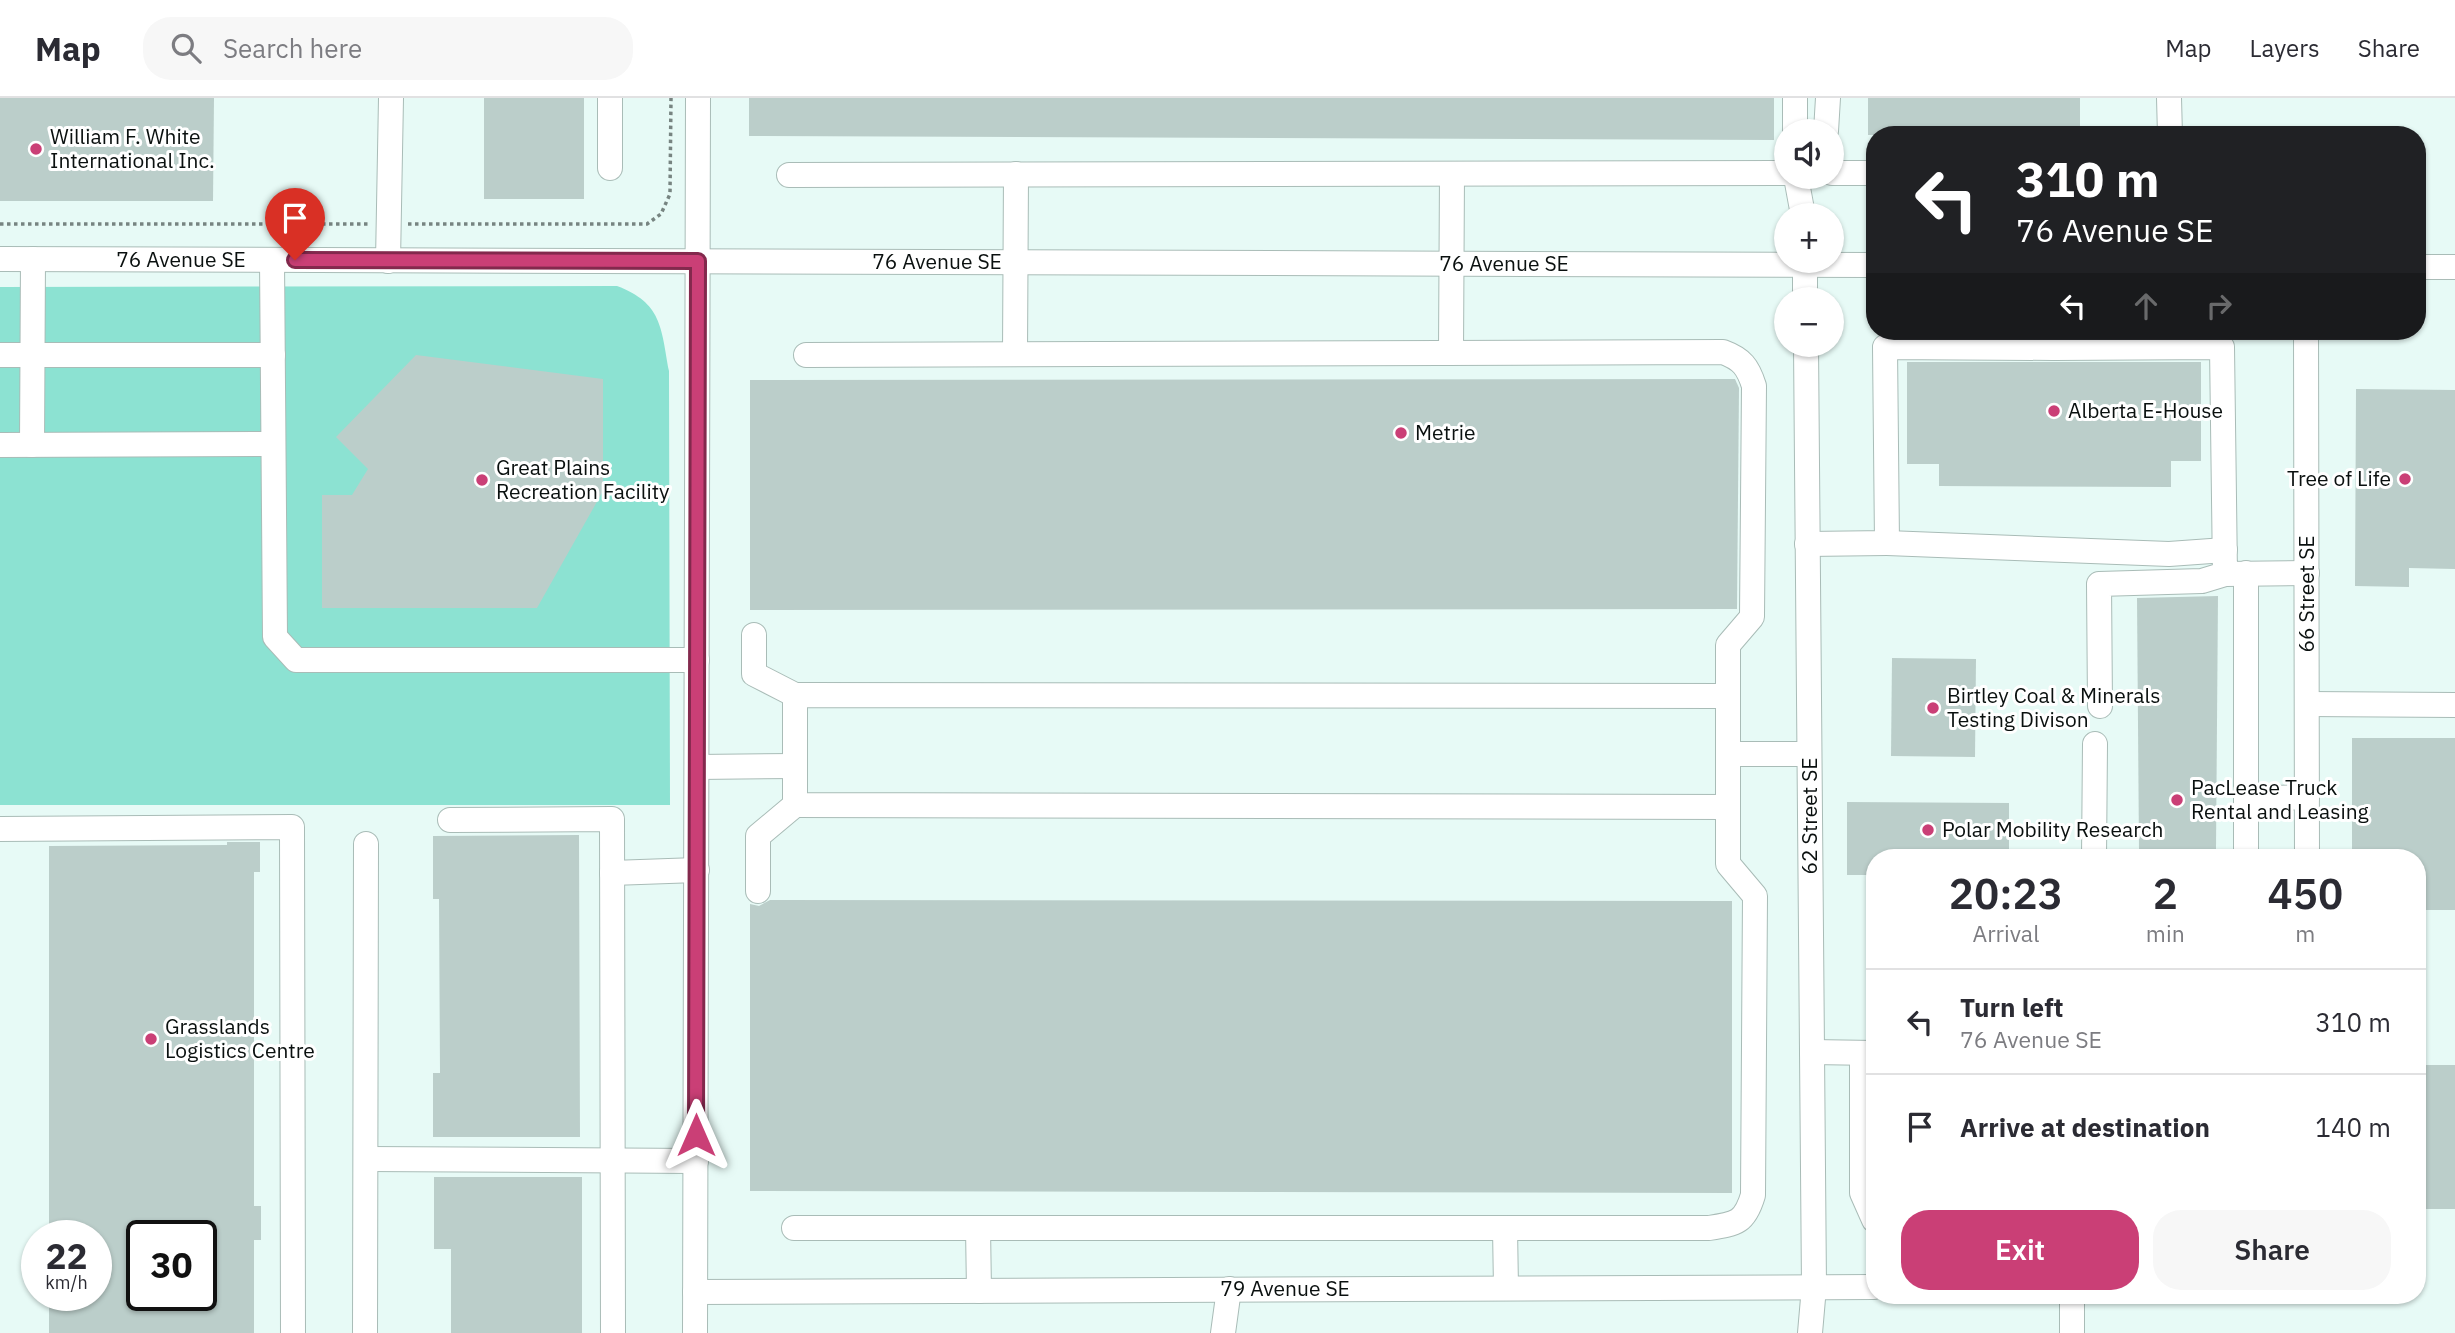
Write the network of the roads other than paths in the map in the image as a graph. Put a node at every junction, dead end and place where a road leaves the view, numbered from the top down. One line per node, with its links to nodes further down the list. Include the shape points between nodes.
1 (391, 98): 20 (street)
2 (610, 98): 10 (street)
3 (698, 98): 21 (street)
4 (1795, 98): 7 (street)
5 (1828, 98): 8 (street)
6 (2169, 98): 9 (street)
7 (1795, 119)
8 (1827, 119)
9 (2170, 126)
10 (610, 168)
11 (1774, 173): 15 (street)
12 (1844, 173): 13 (street)
13 (1866, 173)
14 (1016, 174): 15 (street); 16 (street); 22 (street)
15 (1452, 174): 24 (street)
16 (789, 175)
17 (0, 259): 18 (street, 76 Avenue SE)
18 (33, 259): 19 (street, 76 Avenue SE); 34 (street)
19 (272, 260): 20 (street, 76 Avenue SE); 35 (street)
20 (388, 261): 21 (street, 76 Avenue SE)
21 (698, 261): 22 (street, 76 Avenue SE); 47 (street)
22 (1015, 262): 24 (street, 76 Avenue SE); 37 (street)
23 (1774, 263): 24 (street, 76 Avenue SE)
24 (1450, 264): 32 (street)
25 (1844, 264): 26 (street, 76 Avenue SE)
26 (1866, 265)
27 (2426, 267): 28 (street)
28 (2455, 267)
29 (2033, 340): 42 (street, via 1885,347)
30 (2075, 340): 44 (street, via 2222,347)
31 (2306, 340): 45 (street, 66 Street SE)
32 (1451, 353): 37 (street); 49 (street, via 1723,352 1748,367 1754,386 1752,617 1728,645)
33 (0, 355): 34 (street)
34 (32, 355): 35 (street); 41 (street)
35 (273, 355): 39 (street)
36 (806, 355): 37 (street)
37 (1015, 355)
38 (1806, 357): 43 (street, 62 Street SE)
39 (273, 444): 41 (street); 47 (street, via 275,637 296,660)
40 (0, 445): 41 (street)
41 (32, 445)
42 (1887, 543): 43 (street); 44 (street, via 2169,554)
43 (1807, 544): 55 (street, 62 Street SE)
44 (2232, 566): 45 (street); 52 (street, via 2202,581 2099,584); 59 (street)
45 (2307, 573): 50 (street, 66 Street SE)
46 (754, 635): 48 (street, via 754,674)
47 (697, 660): 56 (street)
48 (795, 695): 49 (street); 57 (street)
49 (1728, 696): 54 (street)
50 (2307, 705): 51 (street); 58 (street, 66 Street SE)
51 (2455, 705)
52 (2101, 706)
53 (2095, 744): 65 (street)
54 (1728, 754): 55 (street); 61 (street)
55 (1809, 754): 71 (street, 62 Street SE)
56 (697, 766): 57 (street); 68 (street)
57 (795, 766): 60 (street)
58 (2307, 797): 59 (street); 67 (street, 66 Street SE)
59 (2246, 799): 66 (street)
60 (795, 805): 61 (street); 70 (street, via 758,836)
61 (1728, 807): 80 (street, via 1728,864 1755,896 1754,1195 1747,1214 1733,1225 1709,1228)
62 (450, 820): 69 (street, via 612,819)
63 (0, 829): 88 (street, via 292,827)
64 (366, 844): 74 (street)
65 (2094, 849)
66 (2246, 849)
67 (2307, 849)
68 (697, 870): 69 (street); 76 (street)
69 (612, 873): 75 (street)
70 (758, 891)
71 (1812, 1052): 72 (street); 81 (street, 62 Street SE)
72 (1866, 1053)
73 (1866, 1100): 77 (street, via 1862,1193)
74 (367, 1159): 75 (street); 89 (street)
75 (611, 1161): 76 (street); 90 (street)
76 (696, 1161): 86 (street)
77 (1866, 1202)
78 (794, 1228): 79 (street)
79 (978, 1228): 80 (street); 85 (street)
80 (1505, 1228): 83 (street)
81 (1814, 1287): 82 (street, 79 Avenue SE); 83 (street, 79 Avenue SE); 93 (street, 62 Street SE)
82 (1866, 1287)
83 (1506, 1288): 84 (street, 79 Avenue SE)
84 (1229, 1289): 85 (street, 79 Avenue SE); 92 (street)
85 (979, 1291): 86 (street, 79 Avenue SE)
86 (695, 1292): 91 (street)
87 (2072, 1304): 94 (street)
88 (293, 1333)
89 (365, 1333)
90 (613, 1333)
91 (695, 1333)
92 (1223, 1333)
93 (1810, 1333)
94 (2072, 1333)

